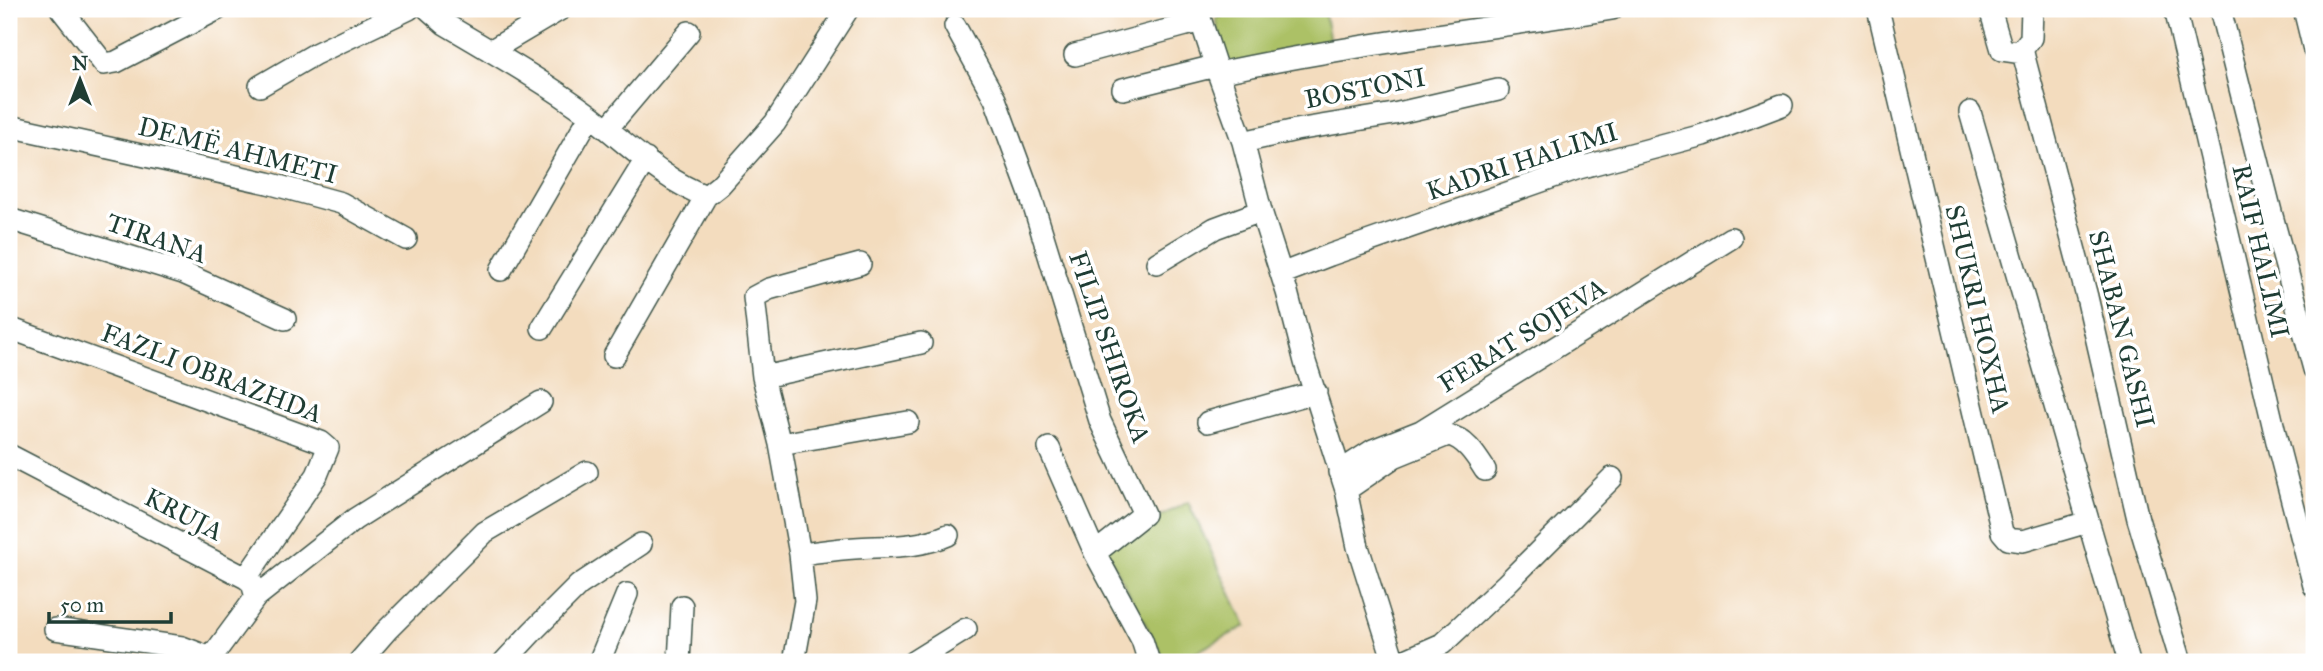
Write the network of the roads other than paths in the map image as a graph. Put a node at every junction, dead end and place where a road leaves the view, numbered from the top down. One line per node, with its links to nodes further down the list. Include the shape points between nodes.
1 (61, 9): 2 (street, via 104,64)
2 (219, 9)
3 (409, 9): 22 (street)
4 (428, 9): 18 (street)
5 (561, 9): 18 (street)
6 (848, 9): 32 (street, via 775,122)
7 (1612, 9): 21 (street)
8 (1878, 9): 59 (street, SHUKRI HOXHA, via 2002,532 2008,539 2023,541)
9 (1990, 9): 19 (street, via 2002,50)
10 (2032, 9): 19 (street, SHABAN GASHI, via 2031,38)
11 (2175, 9): 65 (street, RAIF HALIMI)
12 (2220, 9): 46 (street)
13 (2304, 9): 17 (street)
14 (1199, 15): 20 (street); 21 (street)
15 (956, 26): 62 (street, FILIP SHIROKA, via 995,99 1031,197 1100,421 1144,514)
16 (689, 32): 29 (street)
17 (2314, 50)
18 (490, 51): 27 (street)
19 (2023, 53): 82 (street, SHABAN GASHI, via 2087,297 2138,519)
20 (1075, 55)
21 (1216, 69): 23 (street); 30 (street)
22 (260, 86)
23 (1124, 89)
24 (1498, 90): 30 (street, BOSTONI)
25 (1782, 105): 40 (street, KADRI HALIMI, via 1703,135 1579,168)
26 (1970, 112): 59 (street, SHUKRI HOXHA)
27 (590, 116): 29 (street); 39 (street)
28 (9, 126): 36 (street, DEMË AHMETI, via 341,203)
29 (607, 129): 31 (street)
30 (1243, 142): 33 (street)
31 (646, 159): 32 (street, via 689,190); 43 (street)
32 (706, 196): 45 (street)
33 (1261, 211): 37 (street, via 1215,228); 40 (street)
34 (9, 219): 41 (street, TIRANA, via 183,273)
35 (1731, 238): 58 (street, FERAT SOJEVA, via 1420,431 1373,450)
36 (406, 239)
37 (1157, 263)
38 (860, 264): 47 (street, via 754,297)
39 (501, 270)
40 (1281, 274): 48 (street)
41 (285, 319)
42 (9, 328): 64 (street, FAZLI OBRAZHDA, via 328,448 317,475)
43 (542, 328)
44 (921, 343): 47 (street)
45 (614, 356)
46 (2314, 369)
47 (763, 377): 52 (street)
48 (1316, 392): 51 (street); 58 (street)
49 (541, 402): 67 (street, via 355,519)
50 (908, 422): 52 (street)
51 (1208, 422)
52 (780, 444): 63 (street)
53 (1049, 448): 62 (street)
54 (9, 456): 64 (street, KRUJA)
55 (1485, 470): 58 (street, via 1472,451 1448,435)
56 (587, 472): 72 (street, via 485,532)
57 (1612, 478): 80 (street, via 1441,644)
58 (1343, 481): 79 (street, via 1357,547)
59 (2088, 522): 81 (street, SHUKRI HOXHA)
60 (948, 535): 63 (street, via 903,546)
61 (641, 544): 73 (street, via 579,585)
62 (1095, 553): 78 (street, via 1142,640)
63 (800, 554): 76 (street, via 805,601)
64 (246, 578): 67 (street)
65 (2314, 586)
66 (627, 594): 74 (street)
67 (256, 597): 71 (street)
68 (682, 606): 75 (street)
69 (55, 629): 71 (street, via 181,646)
70 (966, 629): 77 (street)
71 (215, 660)
72 (359, 662)
73 (504, 662)
74 (599, 662)
75 (679, 662)
76 (794, 662)
77 (913, 662)
78 (1146, 662)
79 (1394, 662)
80 (1401, 662)
81 (2129, 662)
82 (2181, 662)

